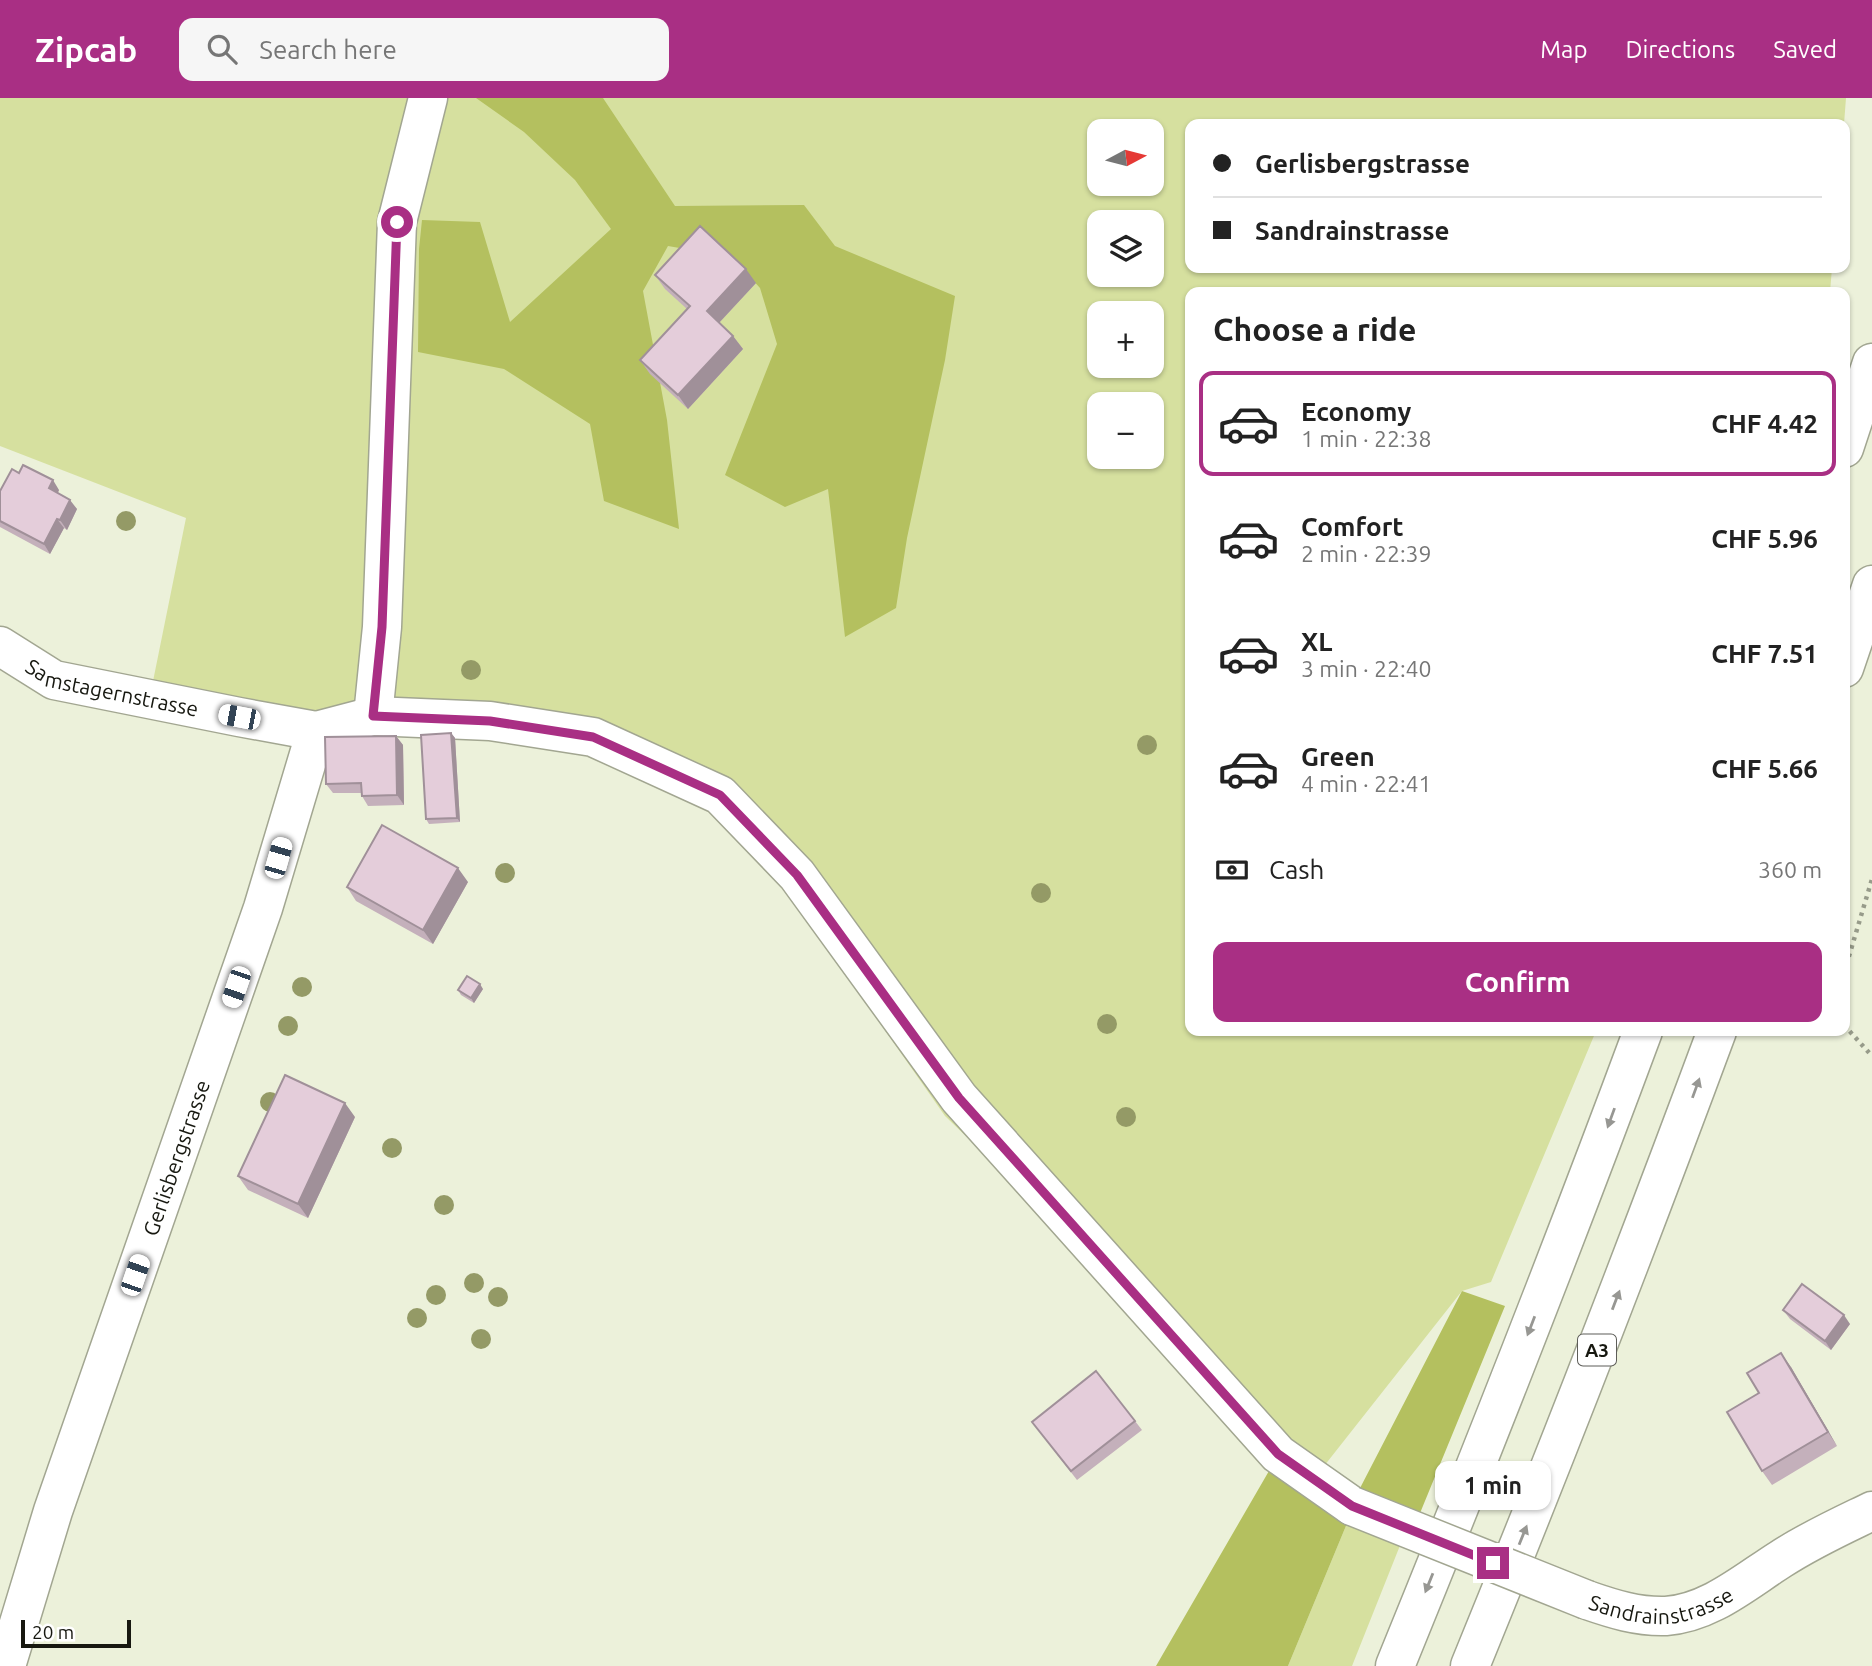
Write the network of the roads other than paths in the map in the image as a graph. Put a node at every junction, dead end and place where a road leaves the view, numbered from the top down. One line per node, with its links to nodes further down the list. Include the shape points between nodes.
1 (428, 98): 7 (main road, via 397,222 382,627)
2 (1872, 362): 3 (main road)
3 (1850, 430)
4 (1872, 585): 6 (main road)
5 (0, 646): 8 (main road, Samstagernstrasse, via 54,680)
6 (1850, 650)
7 (373, 716): 8 (main road, Sandrainstrasse); 11 (main road, Sandrainstrasse, bridge, via 490,721 593,737 720,795 797,875 959,1098 1278,1454 1352,1506 1587,1600 1620,1611 1668,1616 1737,1589 1782,1558)
8 (316, 731): 12 (main road, Gerlisbergstrasse, via 263,908 53,1511)
9 (1641, 1036): 13 (main road, one-way to 13)
10 (1715, 1036): 14 (main road, A3, one-way to 10)
11 (1872, 1511)
12 (6, 1666)
13 (1395, 1666)
14 (1469, 1666)

